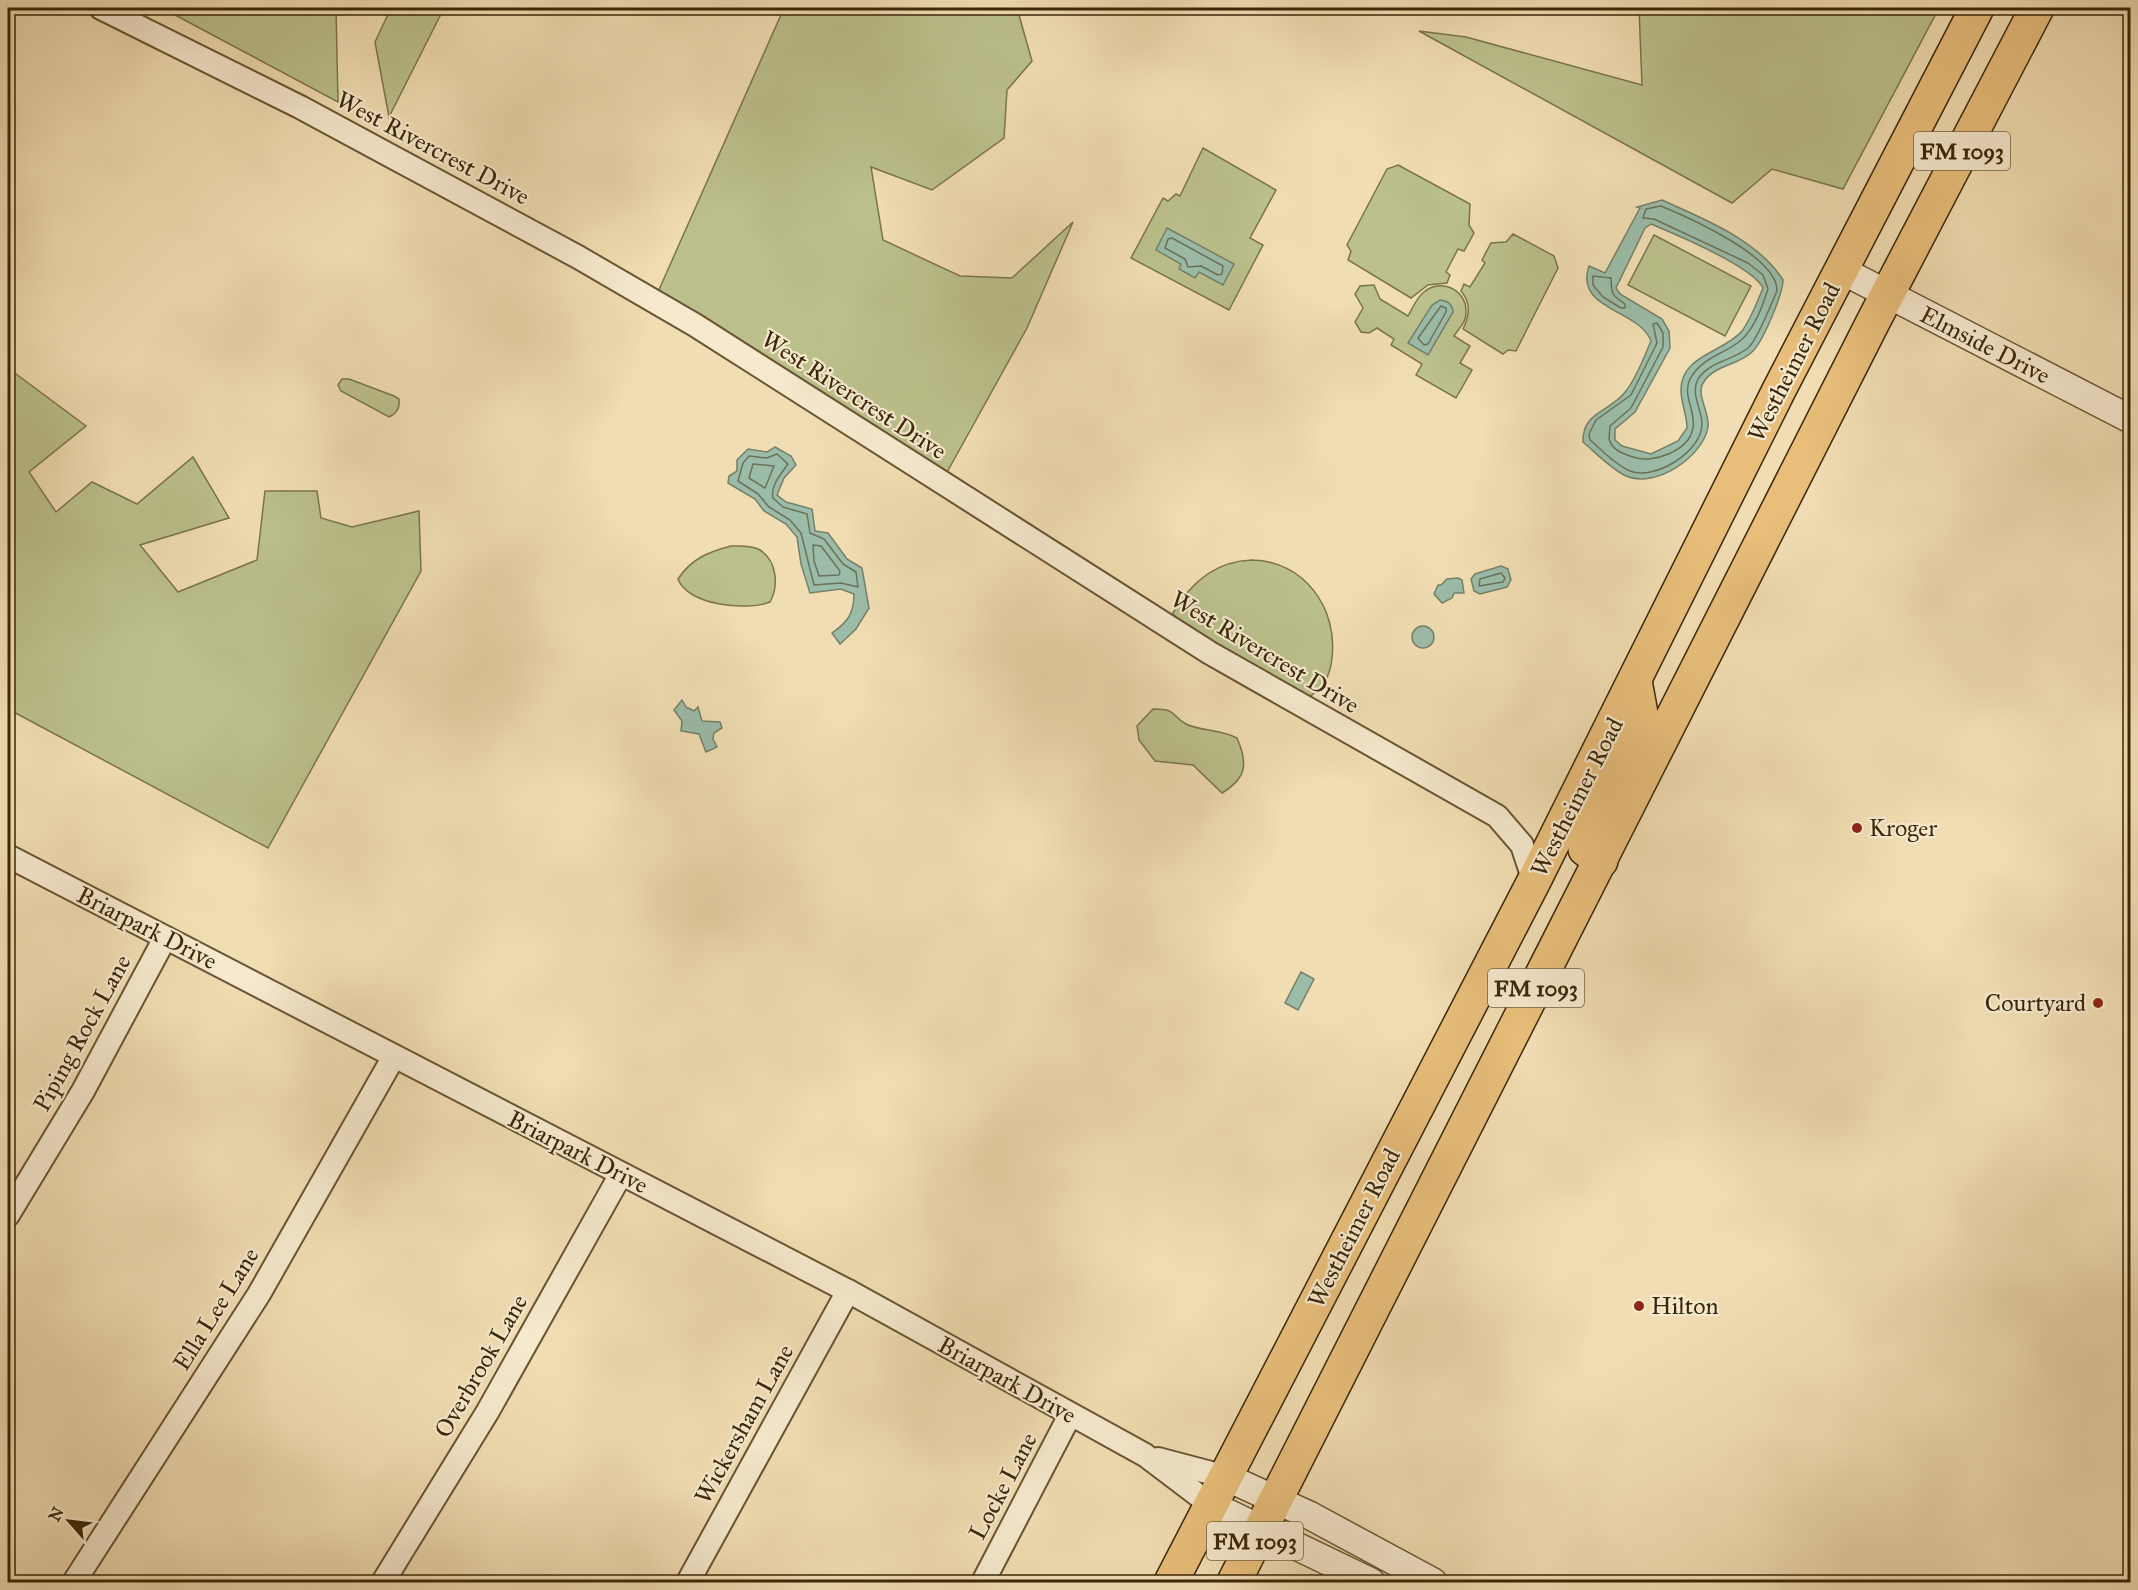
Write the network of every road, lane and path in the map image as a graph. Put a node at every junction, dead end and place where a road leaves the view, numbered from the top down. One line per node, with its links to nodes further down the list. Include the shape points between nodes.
1 (102, 8): 10 (street, West Rivercrest Drive, via 300,107 578,257 695,325 1210,653 1497,816 1522,844)
2 (1977, 8): 4 (main road, Westheimer Road / FM 1093)
3 (2037, 8): 5 (main road, Westheimer Road / FM 1093)
4 (1841, 270): 5 (street, Elmside Drive); 7 (main road, Westheimer Road / FM 1093)
5 (1887, 295): 6 (street, Elmside Drive); 9 (main road, Westheimer Road / FM 1093)
6 (2130, 419)
7 (1635, 681): 9 (main road, via 1642,719 1584,836 1585,849); 10 (main road, Westheimer Road / FM 1093)
8 (8, 856): 11 (street, Briarpark Drive)
9 (1601, 861): 19 (main road, Westheimer Road / FM 1093)
10 (1534, 881): 18 (main road, Westheimer Road / FM 1093)
11 (165, 938): 12 (street, Briarpark Drive); 14 (street, Piping Rock Lane, via 83,1091)
12 (393, 1058): 13 (street, Briarpark Drive); 21 (street, Ella Lee Lane, via 259,1294)
13 (621, 1173): 15 (street, Briarpark Drive); 22 (street, Overbrook Lane, via 488,1411)
14 (8, 1215)
15 (848, 1291): 16 (street, Briarpark Drive); 23 (street, Wickersham Lane)
16 (1070, 1415): 17 (street, Briarpark Drive); 24 (street, Locke Lane)
17 (1145, 1455): 18 (street, Briarpark Drive); 18 (street, Briarpark Drive)
18 (1219, 1491): 19 (street, Briarpark Drive); 20 (street, Briarpark Drive); 25 (main road, Westheimer Road / FM 1093)
19 (1276, 1500): 20 (main road, Westheimer Road / FM 1093); 28 (street, Briarpark Drive)
20 (1260, 1530): 26 (main road, Westheimer Road / FM 1093); 27 (street, Briarpark Drive)
21 (74, 1582)
22 (383, 1582)
23 (688, 1582)
24 (983, 1582)
25 (1171, 1582)
26 (1234, 1582)
27 (1371, 1582)
28 (1433, 1582)

